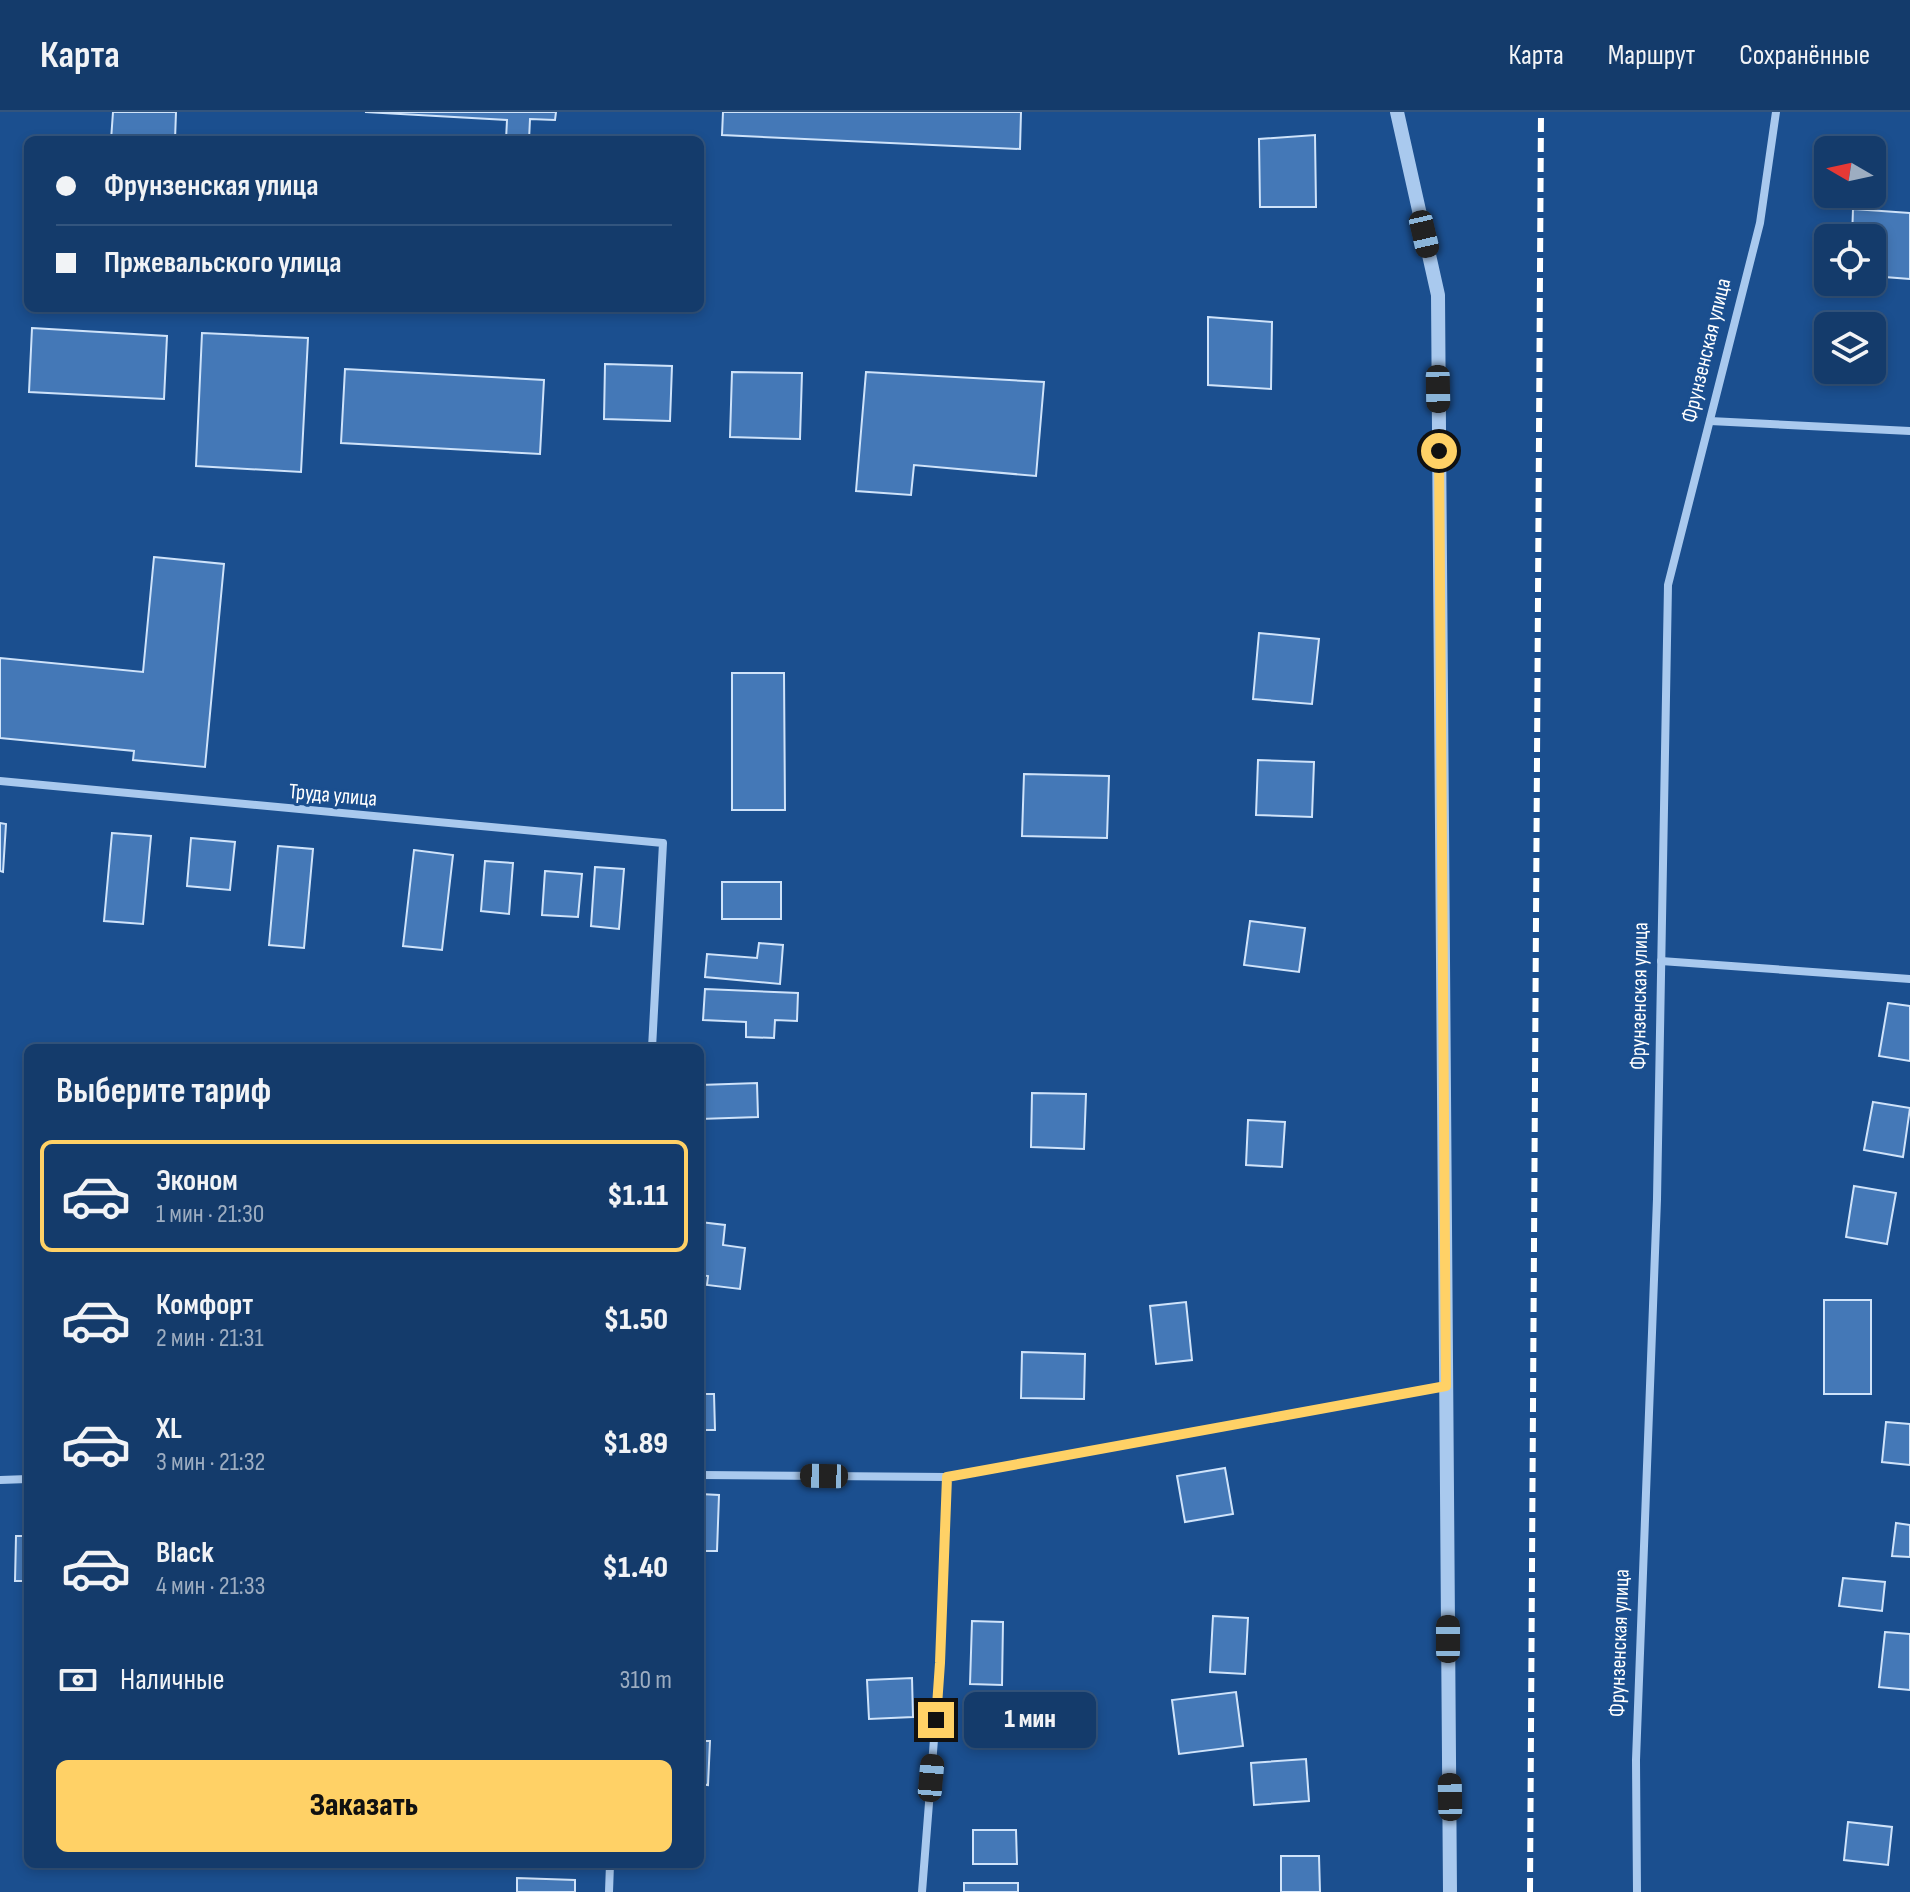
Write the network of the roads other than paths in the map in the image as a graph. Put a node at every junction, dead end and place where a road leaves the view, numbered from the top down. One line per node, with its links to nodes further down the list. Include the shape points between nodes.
1 (1397, 112): 9 (street, via 1438,295)
2 (1776, 112): 3 (street, Фрунзенская улица, via 1760,223)
3 (1710, 421): 4 (street); 6 (street, Фрунзенская улица, via 1668,585)
4 (1910, 431)
5 (0, 781): 8 (street, Труда улица, via 663,843)
6 (1661, 961): 7 (street); 18 (street, Фрунзенская улица, via 1636,1760)
7 (1910, 979)
8 (652, 1044)
9 (1446, 1386): 11 (street); 17 (street)
10 (704, 1475): 11 (street)
11 (947, 1477): 16 (street, via 940,1663)
12 (24, 1479): 13 (street)
13 (0, 1480)
14 (610, 1868): 15 (street)
15 (609, 1892)
16 (922, 1892)
17 (1450, 1892)
18 (1637, 1892)

